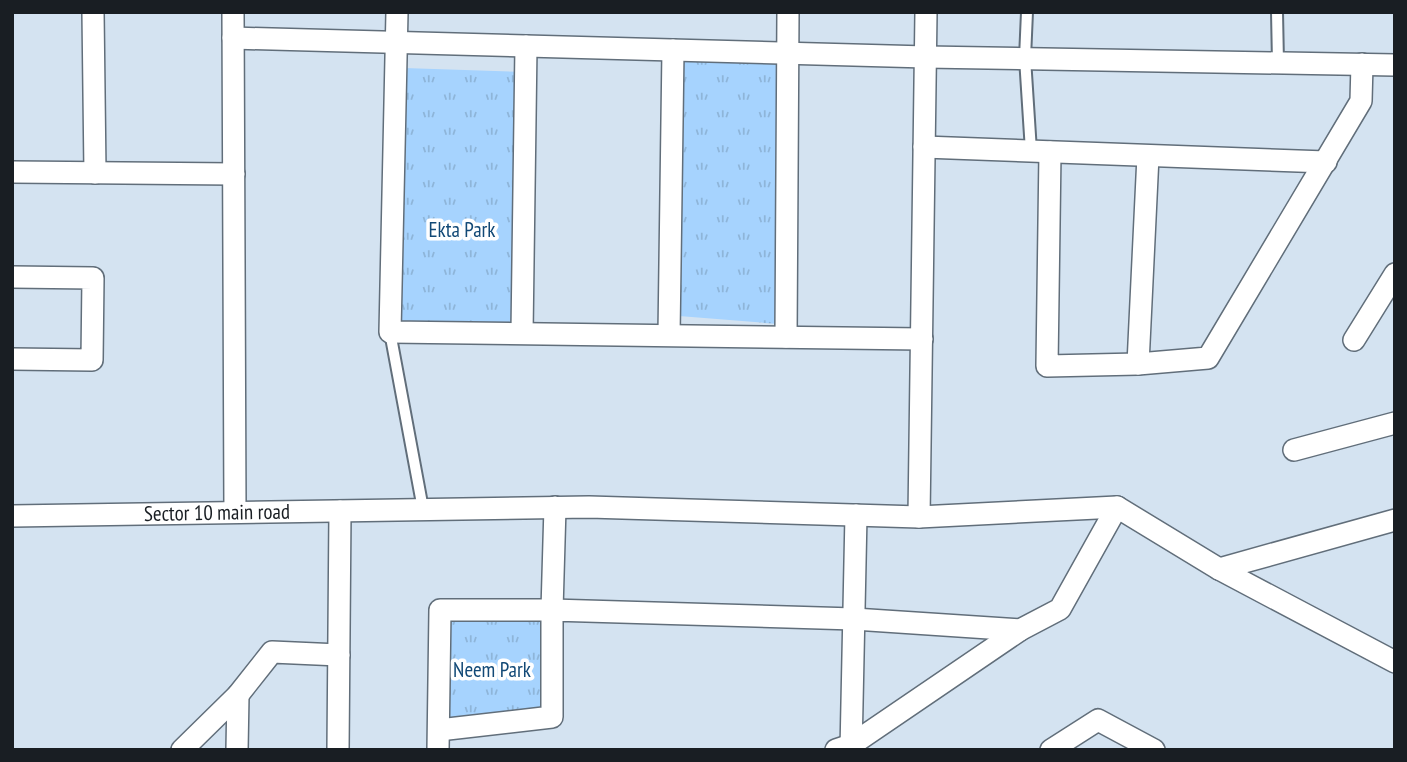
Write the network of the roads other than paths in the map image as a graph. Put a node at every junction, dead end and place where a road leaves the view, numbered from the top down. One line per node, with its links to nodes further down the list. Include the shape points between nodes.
1 (93, 12): 23 (street)
2 (233, 12): 8 (street)
3 (397, 12): 9 (street)
4 (788, 12): 12 (street)
5 (926, 12): 13 (street)
6 (1027, 12): 14 (lane)
7 (1277, 12): 15 (lane)
8 (233, 38): 9 (street); 24 (street)
9 (398, 42): 10 (street); 27 (street)
10 (526, 46): 11 (street); 28 (street)
11 (673, 50): 12 (street); 29 (street)
12 (788, 53): 13 (street); 30 (street)
13 (926, 57): 14 (street); 18 (street)
14 (1026, 58): 15 (street); 19 (lane)
15 (1278, 63): 16 (street)
16 (1362, 64): 17 (street); 21 (street, via 1362,101)
17 (1395, 65)
18 (924, 147): 19 (street); 31 (street)
19 (1040, 151): 20 (street); 34 (street, via 1047,366)
20 (1148, 156): 21 (street); 34 (street)
21 (1326, 162): 34 (street, via 1208,358)
22 (12, 172): 23 (street)
23 (95, 173): 24 (street)
24 (233, 174): 41 (street)
25 (12, 277): 33 (street, via 93,278 92,360)
26 (1393, 279): 32 (street)
27 (390, 332): 28 (street); 39 (lane)
28 (522, 333): 29 (street)
29 (668, 335): 30 (street)
30 (786, 337): 31 (street)
31 (922, 339): 44 (street)
32 (1354, 340)
33 (12, 359)
34 (1138, 364)
35 (1395, 422): 36 (street)
36 (1294, 450)
37 (555, 507): 39 (street, Sector 10 main road); 42 (street, Sector 10 main road); 47 (street)
38 (1117, 507): 44 (street, Sector 10 main road); 46 (street); 49 (street, via 1060,609)
39 (423, 509): 40 (street, Sector 10 main road)
40 (340, 511): 41 (street, Sector 10 main road); 50 (street)
41 (234, 512): 43 (street, Sector 10 main road)
42 (856, 515): 44 (street, Sector 10 main road); 48 (street)
43 (12, 516)
44 (919, 517)
45 (1395, 520): 46 (street)
46 (1219, 569): 51 (street)
47 (552, 610): 48 (street); 53 (street, via 552,717); 53 (street, via 440,610)
48 (854, 619): 49 (street); 54 (street)
49 (1020, 630): 54 (street)
50 (339, 655): 52 (street, via 272,652); 57 (street)
51 (1395, 662)
52 (238, 695): 55 (street); 56 (street)
53 (438, 740)
54 (846, 748)
55 (181, 750)
56 (237, 750)
57 (338, 750)
58 (1051, 750): 59 (street, via 1098,720)
59 (1154, 750)

